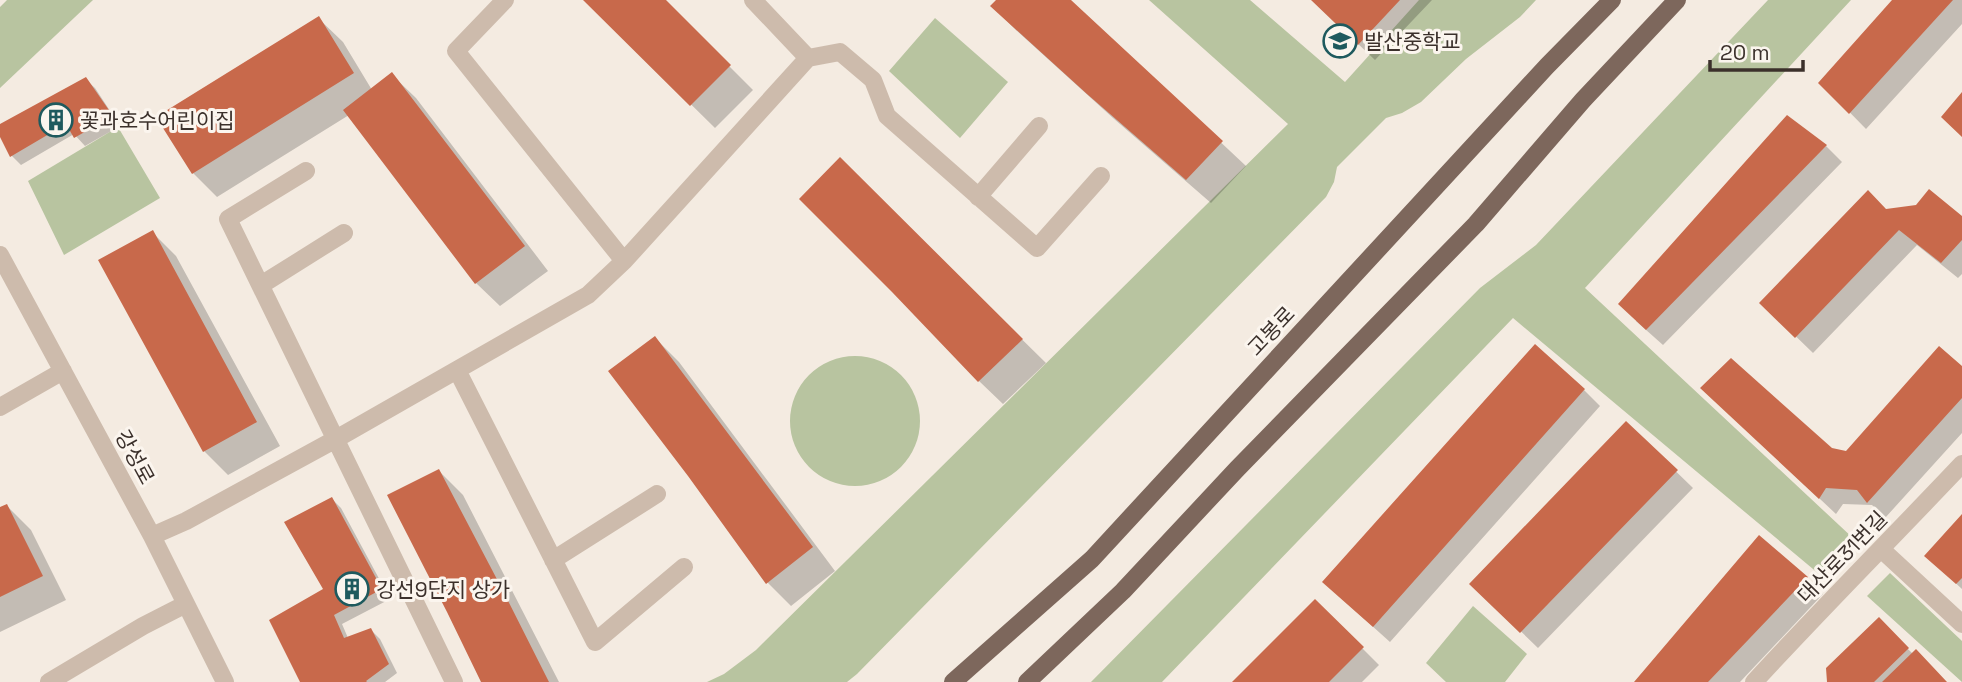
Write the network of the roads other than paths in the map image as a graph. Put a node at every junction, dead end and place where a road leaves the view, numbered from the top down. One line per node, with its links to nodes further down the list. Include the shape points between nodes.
1 (505, 0): 12 (street, via 456,51)
2 (753, 0): 5 (street)
3 (1612, 0): 30 (main road, 고봉로, via 1092,559)
4 (1677, 0): 31 (main road, via 1476,225 1123,591)
5 (808, 58): 9 (street, via 839,52 873,80 887,116); 12 (street)
6 (1040, 126): 9 (street)
7 (306, 172): 13 (street, via 228,219)
8 (1101, 176): 9 (street, via 1037,248)
9 (978, 197)
10 (344, 233): 13 (street)
11 (0, 256): 15 (street, 강성로)
12 (624, 261): 14 (street, via 588,295)
13 (261, 285): 17 (street)
14 (457, 370): 17 (street); 22 (street)
15 (62, 371): 16 (street); 20 (street, 강성로)
16 (0, 407)
17 (336, 439): 20 (street); 29 (street)
18 (1962, 464): 21 (street, 대산로31번길)
19 (657, 494): 22 (street)
20 (152, 536): 24 (street, 강성로)
21 (1881, 549): 25 (street); 26 (street, 대산로31번길)
22 (554, 561): 23 (street, via 595,642)
23 (684, 567)
24 (186, 604): 27 (street); 28 (street, 강성로)
25 (1962, 624)
26 (1763, 679)
27 (49, 682)
28 (225, 682)
29 (454, 682)
30 (953, 682)
31 (1027, 682)

